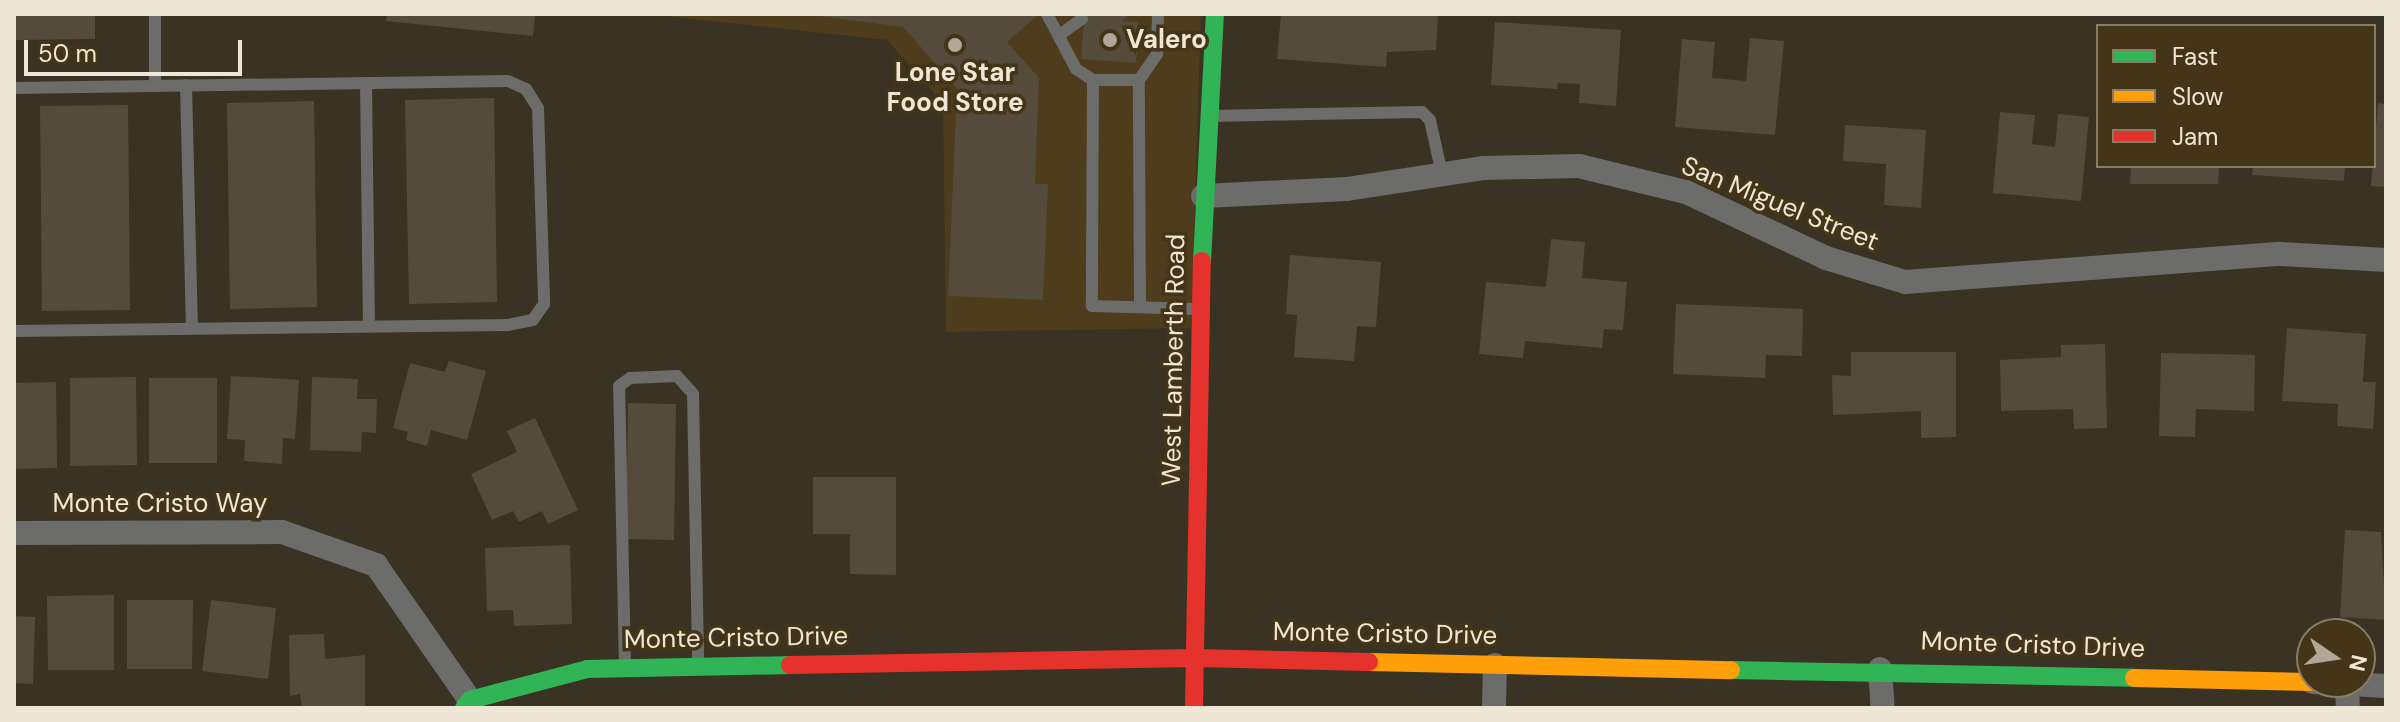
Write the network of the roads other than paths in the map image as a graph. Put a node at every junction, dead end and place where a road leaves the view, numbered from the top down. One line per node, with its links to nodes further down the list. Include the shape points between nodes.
1 (155, 14): 10 (lane)
2 (1047, 14): 6 (lane)
3 (1158, 14): 8 (lane, via 1157,54)
4 (1215, 14): 13 (street, West Lamberth Road)
5 (1082, 19): 6 (lane)
6 (1061, 34): 7 (lane, via 1076,69)
7 (1093, 80): 8 (lane); 17 (lane, via 1092,306)
8 (1139, 80): 17 (lane)
9 (366, 83): 11 (lane); 19 (lane); 19 (lane, via 508,81 526,89 538,108 544,304 533,320 508,325)
10 (155, 85): 11 (lane); 12 (lane)
11 (186, 85): 20 (lane)
12 (14, 88)
13 (1208, 116): 14 (lane, via 1422,112 1430,120); 15 (street, West Lamberth Road)
14 (1442, 174): 15 (street, San Miguel Street, via 1347,189); 16 (street, San Miguel Street, via 1579,166 1686,192 1826,258 1905,282 2280,254)
15 (1203, 196): 18 (street, West Lamberth Road)
16 (2386, 260)
17 (1140, 307): 18 (lane)
18 (1201, 309): 23 (street, West Lamberth Road)
19 (369, 326): 20 (lane)
20 (192, 328): 21 (lane)
21 (14, 331)
22 (14, 533): 29 (street, Monte Cristo Way, via 282,532 376,565)
23 (1195, 658): 24 (street, Monte Cristo Drive); 25 (street, Monte Cristo Drive); 30 (street, West Lamberth Road)
24 (1495, 665): 27 (street, Monte Cristo Drive); 31 (street)
25 (698, 667): 26 (street, Monte Cristo Drive); 26 (lane, via 693,394 677,376 630,378 619,386)
26 (625, 669): 29 (street, Monte Cristo Drive, via 587,669)
27 (1880, 669): 28 (street, Monte Cristo Drive); 32 (street)
28 (2296, 681)
29 (467, 704)
30 (1194, 708)
31 (1494, 708)
32 (1883, 708)

